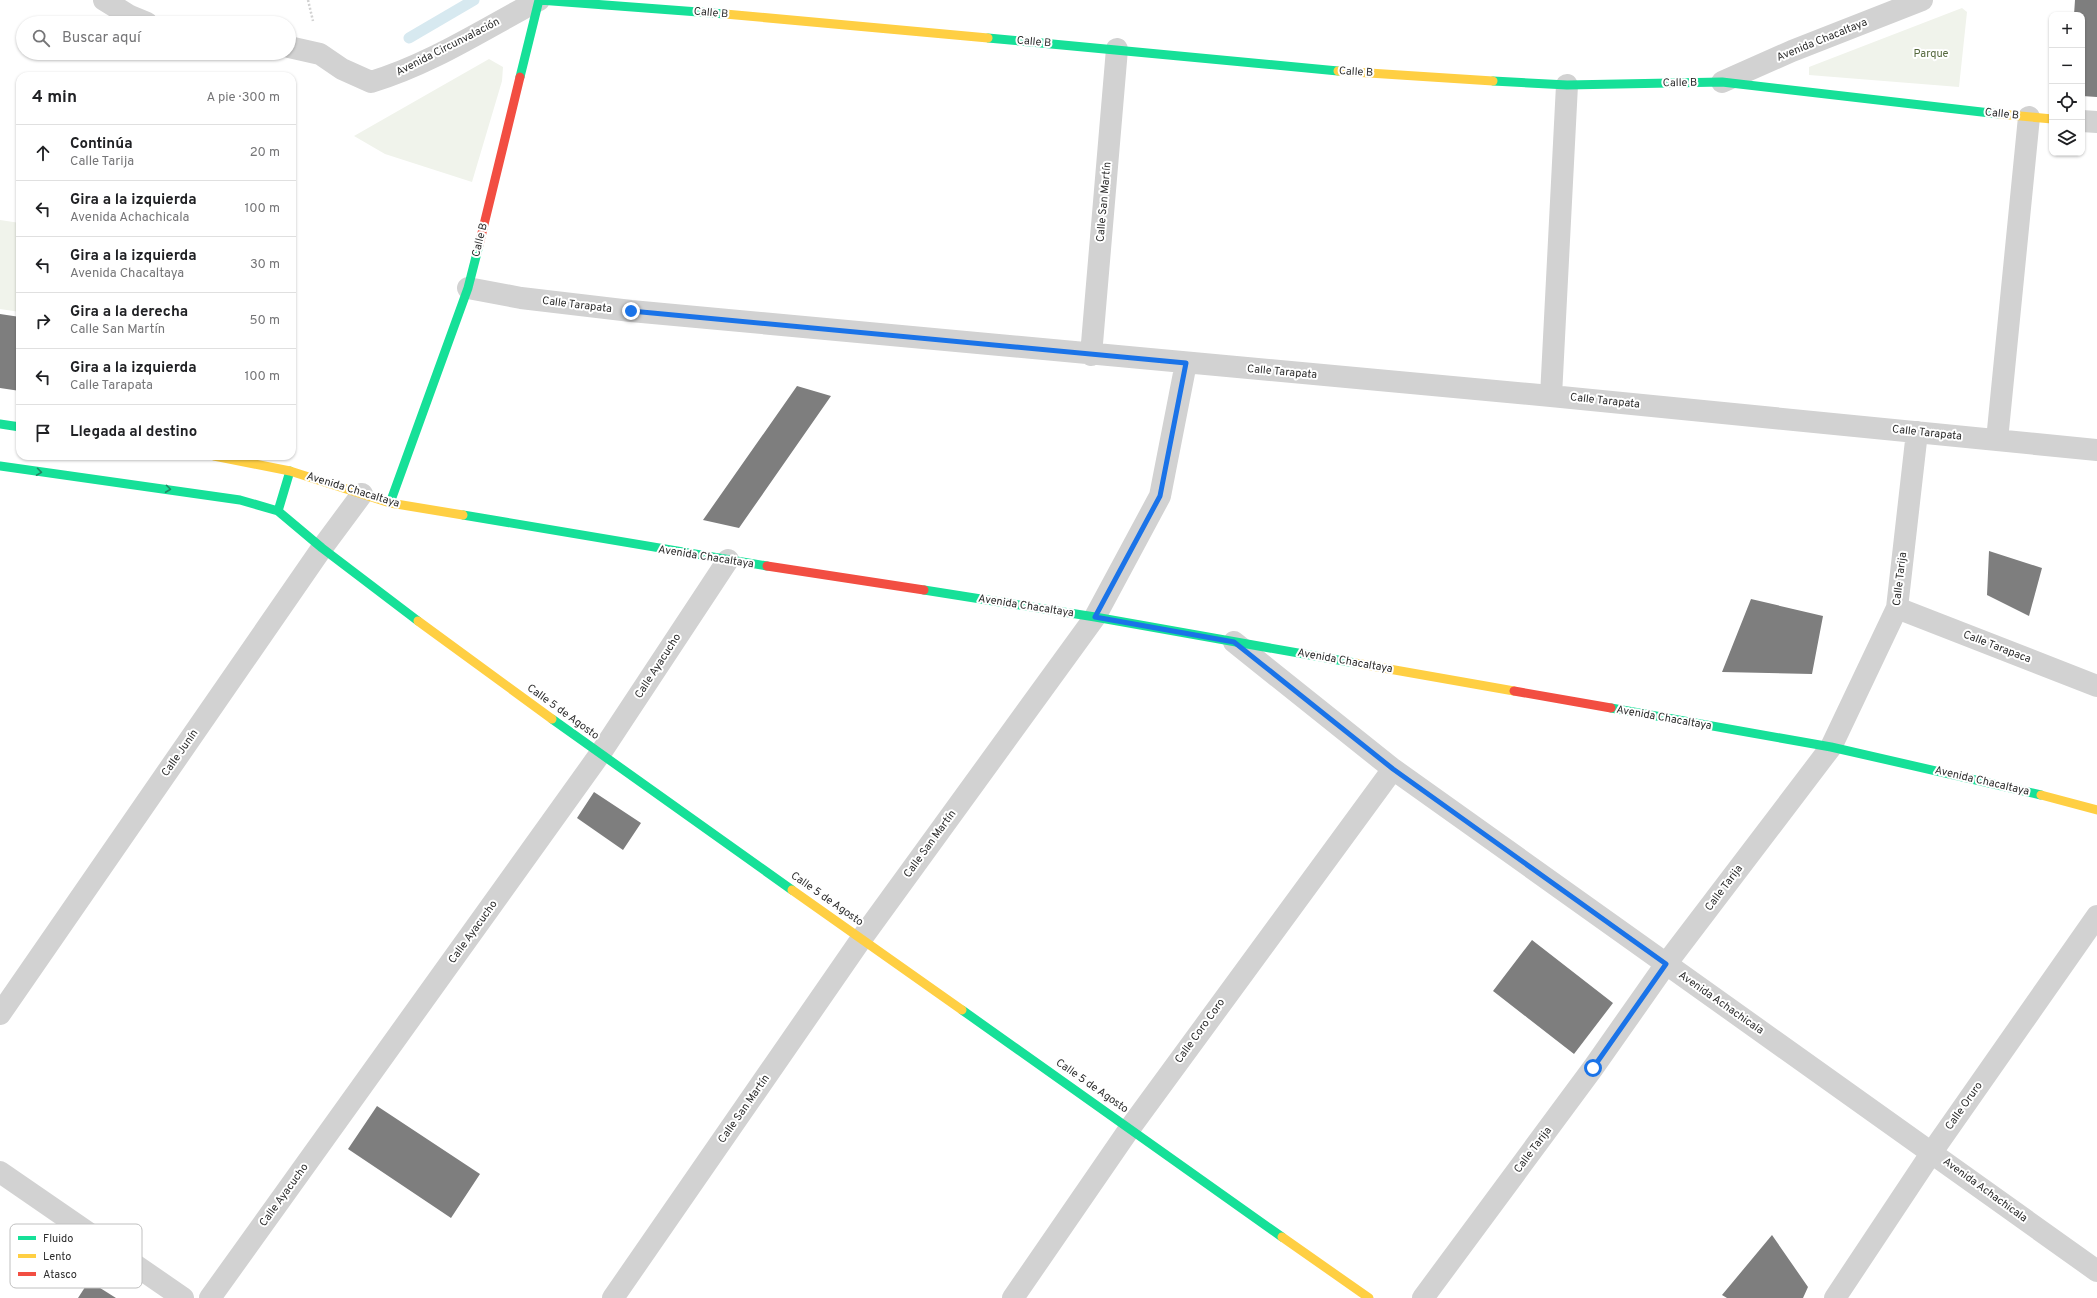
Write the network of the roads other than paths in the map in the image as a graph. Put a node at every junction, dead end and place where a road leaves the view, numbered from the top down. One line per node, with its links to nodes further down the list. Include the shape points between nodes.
1 (104, 0): 5 (street)
2 (539, 0): 4 (street, Calle B); 6 (street, Avenida Circunvalación, via 400,74 371,82 342,69 320,54); 14 (street, Calle B)
3 (1922, 0): 8 (street, Avenida Chacaltaya, via 1792,51)
4 (678, 5): 7 (street, Calle B)
5 (130, 16)
6 (296, 49)
7 (1117, 49): 9 (street, Calle B, via 1316,70); 15 (street, Calle San Martín)
8 (1722, 82): 9 (street, Calle B); 10 (street, Calle B)
9 (1567, 85): 17 (street)
10 (2029, 117): 11 (street, Calle B); 21 (street)
11 (2049, 119)
12 (2085, 121): 13 (street)
13 (2097, 122)
14 (468, 288): 15 (street, Calle Tarapata, via 521,298 631,311); 27 (street, Calle B)
15 (1091, 355): 16 (street, Calle Tarapata)
16 (1186, 363): 17 (street, Calle Tarapata); 32 (street, Calle San Martín, via 1160,496)
17 (1551, 396): 20 (street, Calle Tarapata)
18 (0, 424): 19 (street)
19 (16, 426)
20 (1917, 432): 21 (street, Calle Tarapata); 31 (street, Calle Tarija)
21 (1997, 440): 22 (street, Calle Tarapata)
22 (2097, 450)
23 (234, 460): 25 (street, Avenida Chacaltaya)
24 (0, 466): 28 (street, one-way to 28, via 240,500)
25 (290, 471): 26 (street, Avenida Chacaltaya); 28 (street)
26 (362, 494): 27 (street, Avenida Chacaltaya); 29 (street, Calle Junín)
27 (390, 503): 30 (street, Avenida Chacaltaya)
28 (278, 511): 29 (street, Calle 5 de Agosto)
29 (322, 548): 36 (street, Calle 5 de Agosto); 42 (street, Calle Junín)
30 (728, 560): 32 (street, Avenida Chacaltaya); 36 (street, Calle Ayacucho)
31 (1897, 608): 34 (street, Calle Tarapaca); 35 (street, Calle Tarija)
32 (1095, 617): 33 (street, Avenida Chacaltaya); 40 (street, Calle San Martín)
33 (1234, 642): 35 (street, Avenida Chacaltaya); 37 (street, Avenida Achachicala)
34 (2097, 686)
35 (1831, 747): 38 (street, Avenida Chacaltaya, via 2072,802); 41 (street, Calle Tarija)
36 (600, 754): 40 (street, Calle 5 de Agosto); 50 (street, Calle Ayacucho)
37 (1393, 769): 41 (street, Avenida Achachicala); 43 (street, Calle Coro Coro)
38 (2097, 810)
39 (2097, 916): 44 (street, Calle Oruro)
40 (862, 938): 43 (street, Calle 5 de Agosto); 51 (street, Calle San Martín)
41 (1666, 964): 44 (street, Avenida Achachicala); 54 (street, Calle Tarija, via 1593,1068)
42 (0, 1014)
43 (1130, 1128): 52 (street, Calle Coro Coro); 53 (street, Calle 5 de Agosto)
44 (1932, 1152): 48 (street, Avenida Achachicala); 55 (street, Calle Oruro)
45 (0, 1172): 46 (street)
46 (76, 1224)
47 (142, 1270): 49 (street)
48 (2097, 1271)
49 (183, 1298)
50 (210, 1298)
51 (613, 1298)
52 (1013, 1298)
53 (1370, 1298)
54 (1423, 1298)
55 (1835, 1298)

